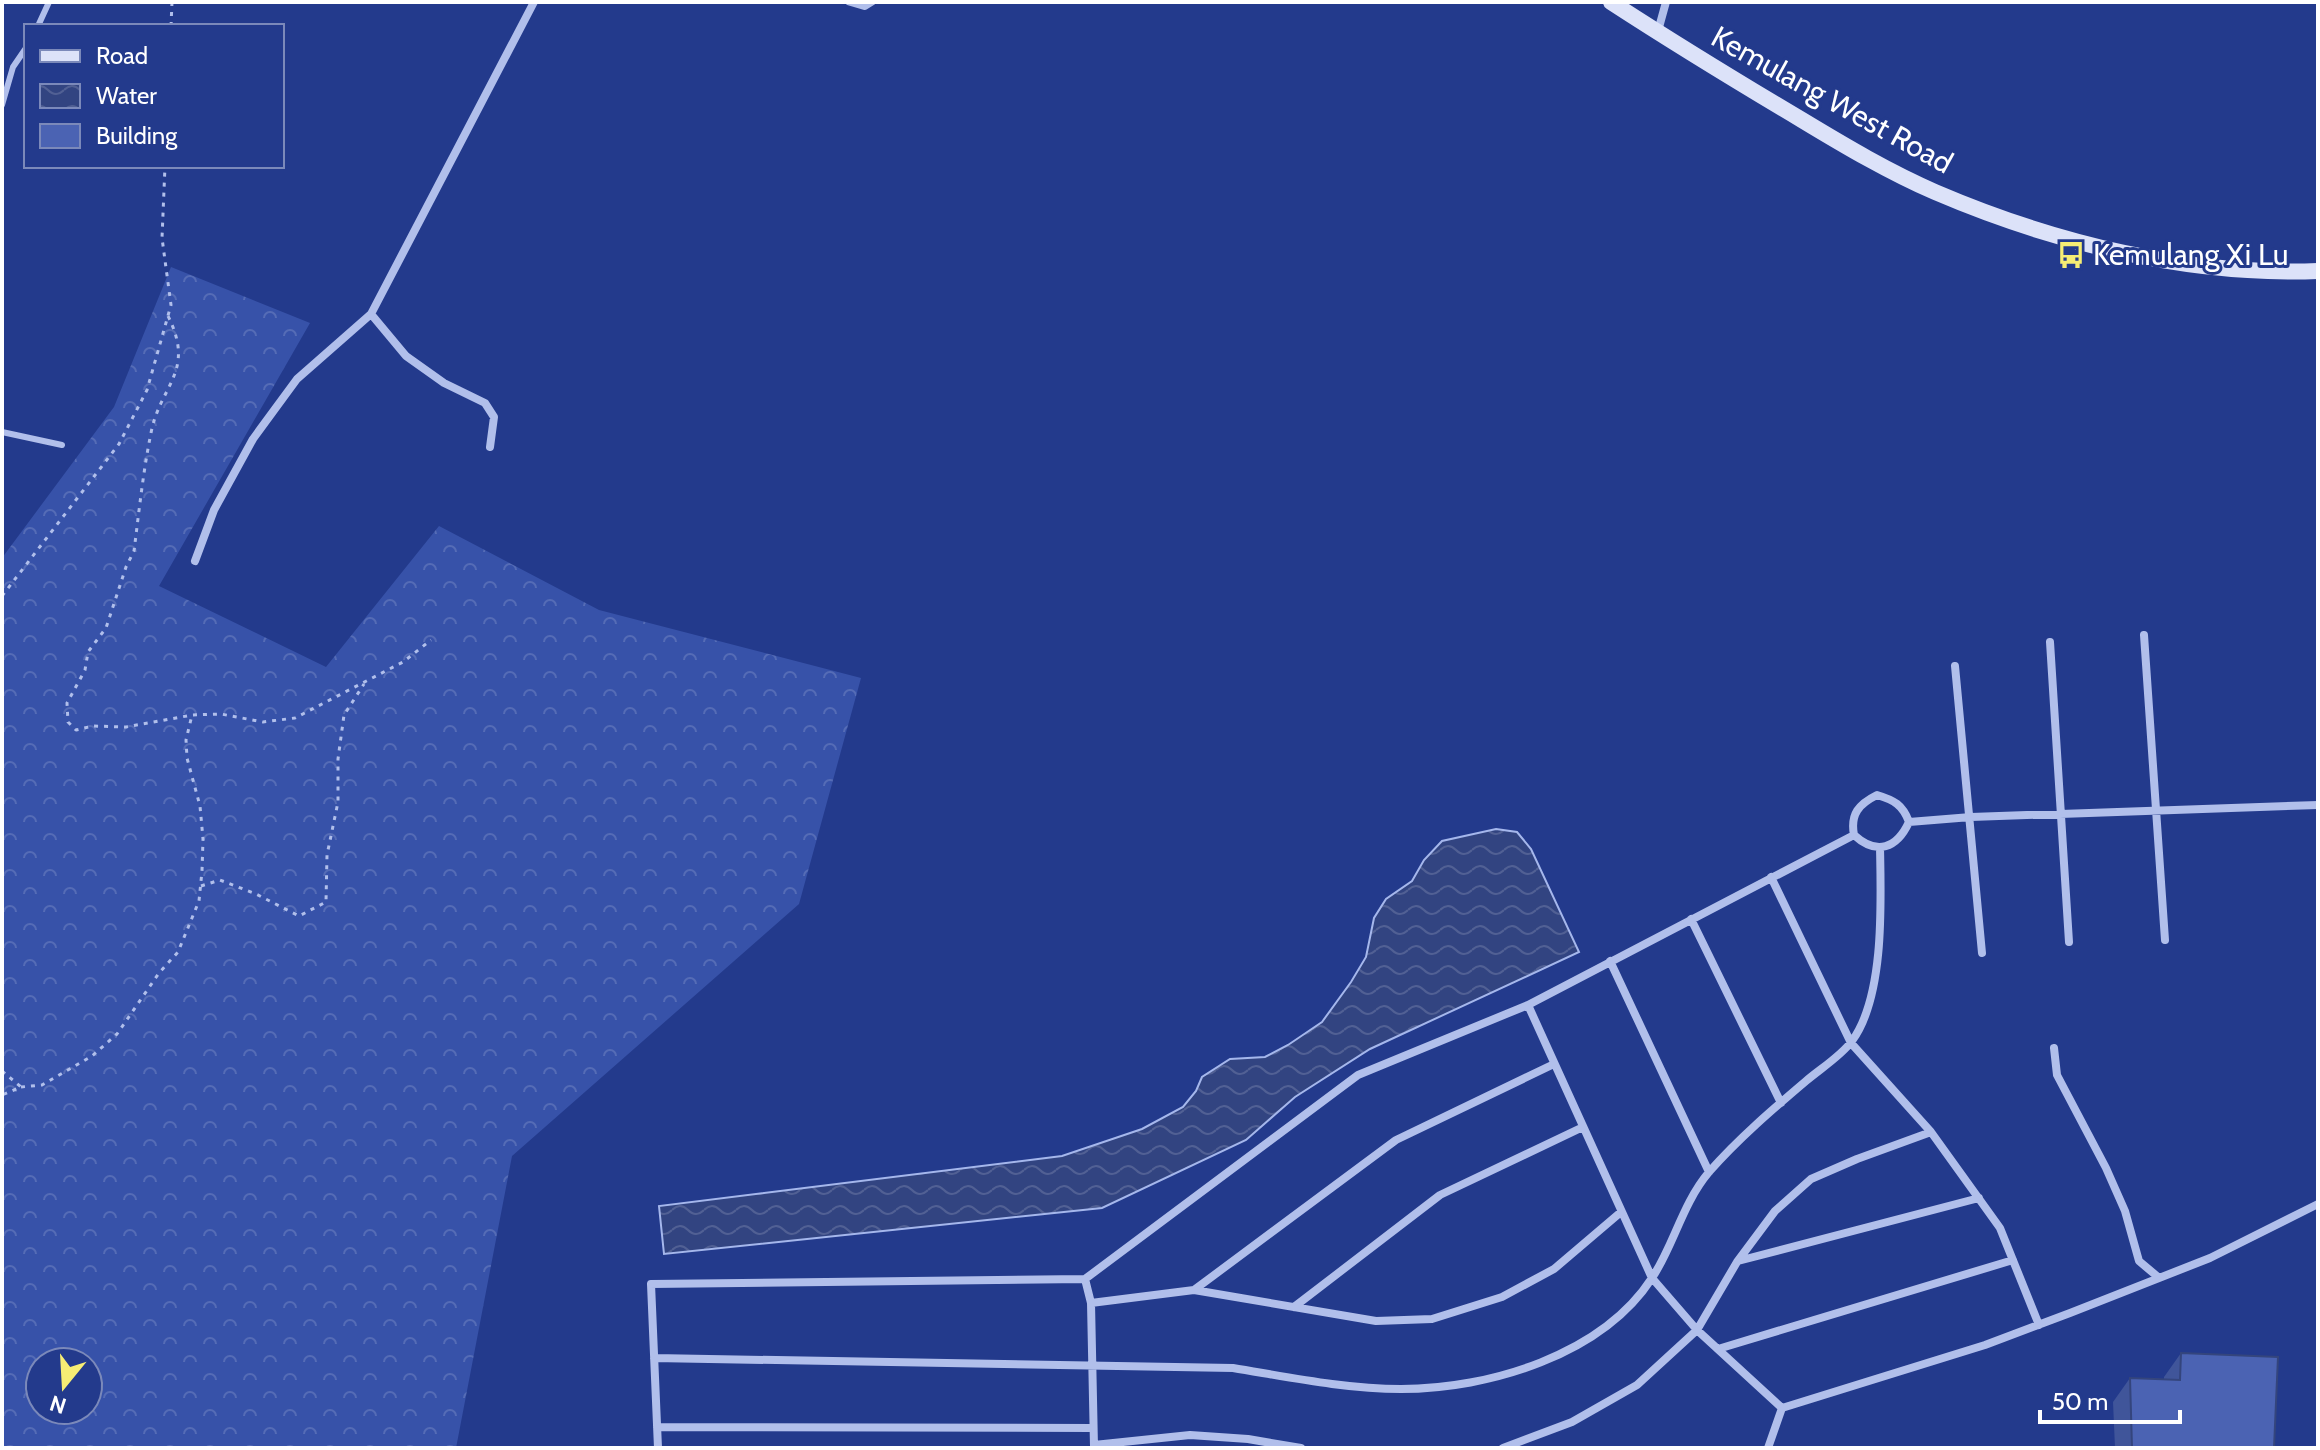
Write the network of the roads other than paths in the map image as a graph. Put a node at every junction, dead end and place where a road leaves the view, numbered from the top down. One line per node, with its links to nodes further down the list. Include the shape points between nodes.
1 (49, 2): 7 (lane)
2 (534, 2): 13 (street)
3 (848, 2): 4 (lane, via 865,7)
4 (873, 2)
5 (1611, 2): 8 (street, Kemulang West Road)
6 (1666, 2): 8 (street)
7 (39, 24)
8 (1658, 32): 12 (street, Kemulang West Road, via 1885,168 2015,223 2104,248 2194,265)
9 (24, 51): 10 (lane)
10 (3, 92): 11 (lane)
11 (2, 105)
12 (2318, 271)
13 (371, 314): 16 (street, via 406,356 485,403 494,417); 17 (street, via 297,379 253,439 214,510)
14 (2, 432): 15 (lane)
15 (62, 445)
16 (490, 447)
17 (195, 561)
18 (2144, 635): 22 (street)
19 (2050, 642): 23 (street)
20 (1955, 666): 24 (street)
21 (2318, 805): 22 (street)
22 (2157, 811): 23 (street); 30 (street)
23 (2059, 814): 24 (street); 31 (street)
24 (1971, 817): 25 (street); 32 (street)
25 (1909, 822): 26 (street, via 1905,809 1877,795 1855,814); 27 (street, via 1902,837)
26 (1854, 835): 27 (street); 28 (street)
27 (1880, 847): 35 (street, via 1878,963)
28 (1771, 877): 29 (street); 35 (street)
29 (1691, 919): 33 (street); 38 (street)
30 (2165, 940)
31 (2069, 942)
32 (1982, 953)
33 (1610, 961): 34 (street); 41 (street)
34 (1528, 1005): 37 (street); 49 (street, via 1358,1075)
35 (1851, 1043): 38 (street); 40 (street)
36 (2054, 1048): 47 (street, via 2057,1075 2125,1211 2139,1261)
37 (1554, 1064): 39 (street); 50 (street, via 1396,1140)
38 (1781, 1103): 41 (street)
39 (1583, 1127): 44 (street); 52 (street, via 1440,1195)
40 (1931, 1132): 42 (street); 46 (street, via 1811,1179 1775,1211)
41 (1709, 1172): 48 (street)
42 (1979, 1198): 45 (street); 46 (street)
43 (2318, 1204): 47 (street, via 2210,1258)
44 (1621, 1212): 48 (street); 52 (street, via 1554,1269 1502,1297 1432,1319 1376,1321)
45 (2013, 1260): 53 (street); 55 (street)
46 (1737, 1262): 54 (street)
47 (2158, 1277): 53 (street)
48 (1652, 1278): 54 (street); 57 (street, via 1615,1319 1559,1357 1487,1380 1402,1389 1233,1368)
49 (1085, 1279): 51 (street); 56 (street, via 651,1284)
50 (1194, 1290): 51 (street); 52 (street)
51 (1091, 1303): 57 (street)
52 (1294, 1307)
53 (2039, 1325): 58 (street)
54 (1697, 1330): 55 (street); 64 (street, via 1637,1385 1572,1422)
55 (1718, 1349): 58 (street)
56 (654, 1358): 57 (street); 59 (street)
57 (1092, 1367): 60 (street)
58 (1782, 1408): 65 (street)
59 (657, 1427): 60 (street); 62 (street)
60 (1093, 1428): 61 (street)
61 (1094, 1447): 63 (street, via 1190,1435)
62 (658, 1448)
63 (1301, 1448)
64 (1503, 1448)
65 (1768, 1448)

